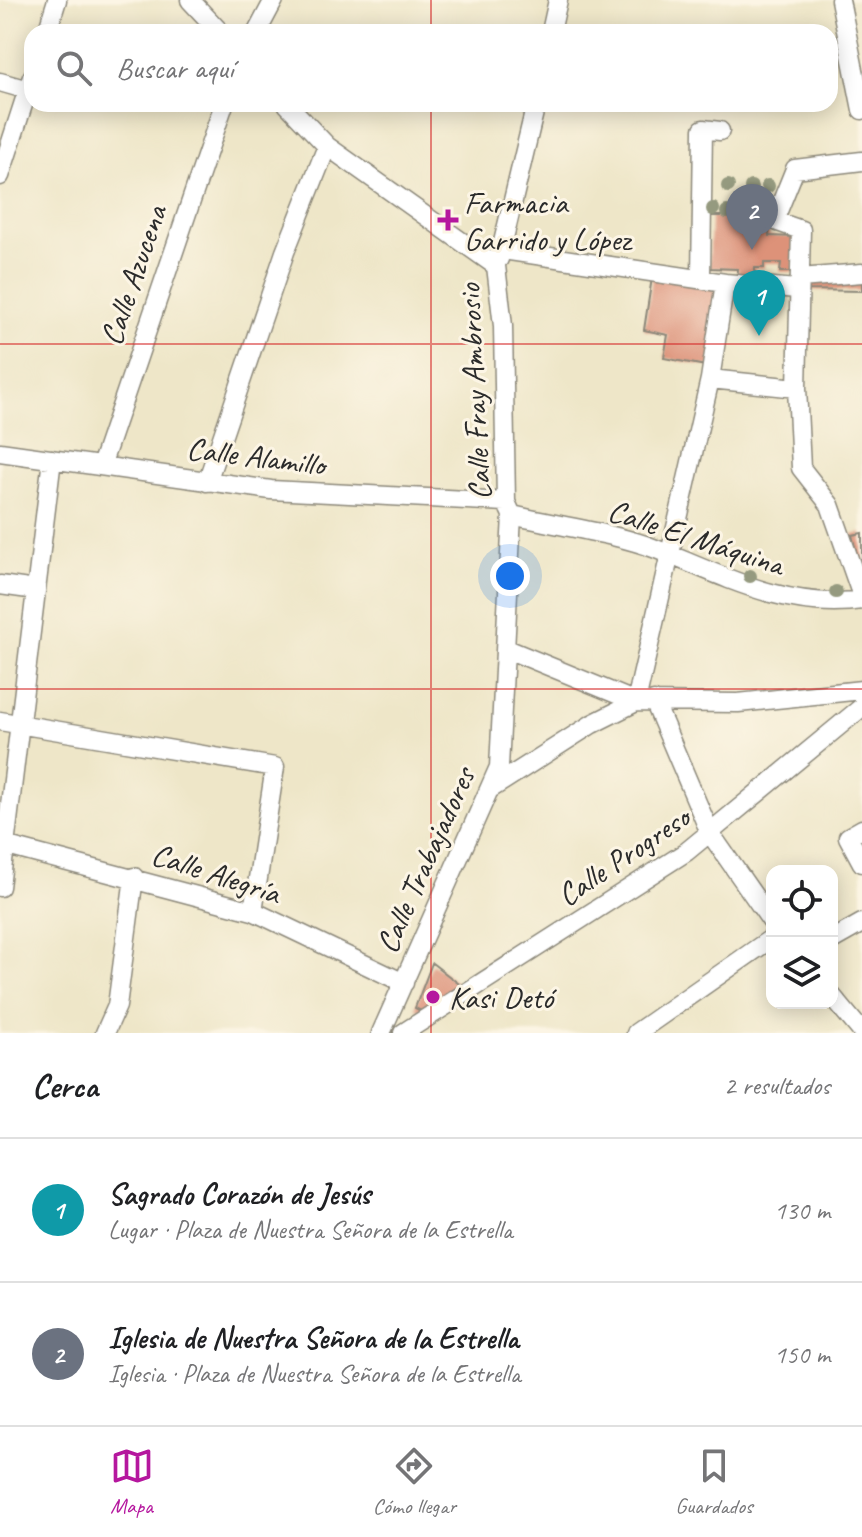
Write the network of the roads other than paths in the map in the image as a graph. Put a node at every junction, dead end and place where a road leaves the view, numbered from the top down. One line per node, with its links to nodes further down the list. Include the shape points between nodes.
1 (57, 0): 6 (street)
2 (190, 0): 7 (street)
3 (274, 0): 8 (street)
4 (558, 0): 9 (street)
5 (840, 0): 13 (street)
6 (50, 24)
7 (212, 24)
8 (261, 24)
9 (553, 24)
10 (0, 82): 11 (street)
11 (24, 84)
12 (24, 102): 20 (street)
13 (862, 110)
14 (221, 112): 31 (street, Calle Azucena)
15 (295, 112): 18 (street)
16 (534, 112): 21 (street, Calle Fray Ambrosio)
17 (711, 130): 23 (street)
18 (327, 146): 21 (street); 32 (street)
19 (862, 161): 25 (street, via 795,169 776,216 778,222 801,230)
20 (0, 176)
21 (500, 258): 23 (street); 33 (street, Calle Fray Ambrosio)
22 (862, 273): 25 (street)
23 (701, 278): 24 (street)
24 (725, 283): 25 (street); 27 (street)
25 (798, 283): 28 (street)
26 (721, 363): 26 (street, via 733,293 790,300 790,381 730,377)
27 (710, 379): 28 (street); 34 (street)
28 (797, 388): 37 (street, via 801,468 830,505)
29 (0, 452): 30 (street, Calle Alamillo)
30 (52, 459): 31 (street, Calle Alamillo); 36 (street)
31 (101, 466): 32 (street, Calle Alamillo)
32 (207, 482): 33 (street, Calle Alamillo)
33 (509, 509): 34 (street, Calle El Máquina); 38 (street, Calle Trabajadores)
34 (669, 556): 37 (street, Calle El Máquina, via 762,593 837,604); 40 (street)
35 (0, 585): 36 (street)
36 (36, 590): 43 (street)
37 (862, 598)
38 (507, 649): 40 (street); 44 (street, Calle Trabajadores, via 501,745)
39 (862, 690): 40 (street, via 738,703)
40 (645, 702): 44 (street, via 592,724); 46 (street)
41 (862, 707): 46 (street, Calle Progreso)
42 (0, 721): 43 (street)
43 (20, 723): 47 (street); 51 (street, via 275,767)
44 (492, 788): 56 (street, Calle Trabajadores)
45 (862, 829): 48 (street, via 848,837)
46 (710, 833): 52 (street); 61 (street, Calle Progreso, via 671,867)
47 (3, 844): 49 (street, Calle Alegría); 50 (street)
48 (862, 863)
49 (134, 877): 51 (street, Calle Alegría); 59 (street, via 117,1006)
50 (0, 887)
51 (253, 911): 56 (street, Calle Alegría)
52 (766, 913)
53 (862, 923): 54 (street)
54 (837, 937)
55 (766, 942): 62 (street)
56 (404, 983): 60 (street, Calle Trabajadores)
57 (838, 1003): 58 (street)
58 (862, 1032)
59 (105, 1033)
60 (381, 1033)
61 (403, 1033)
62 (636, 1033)

